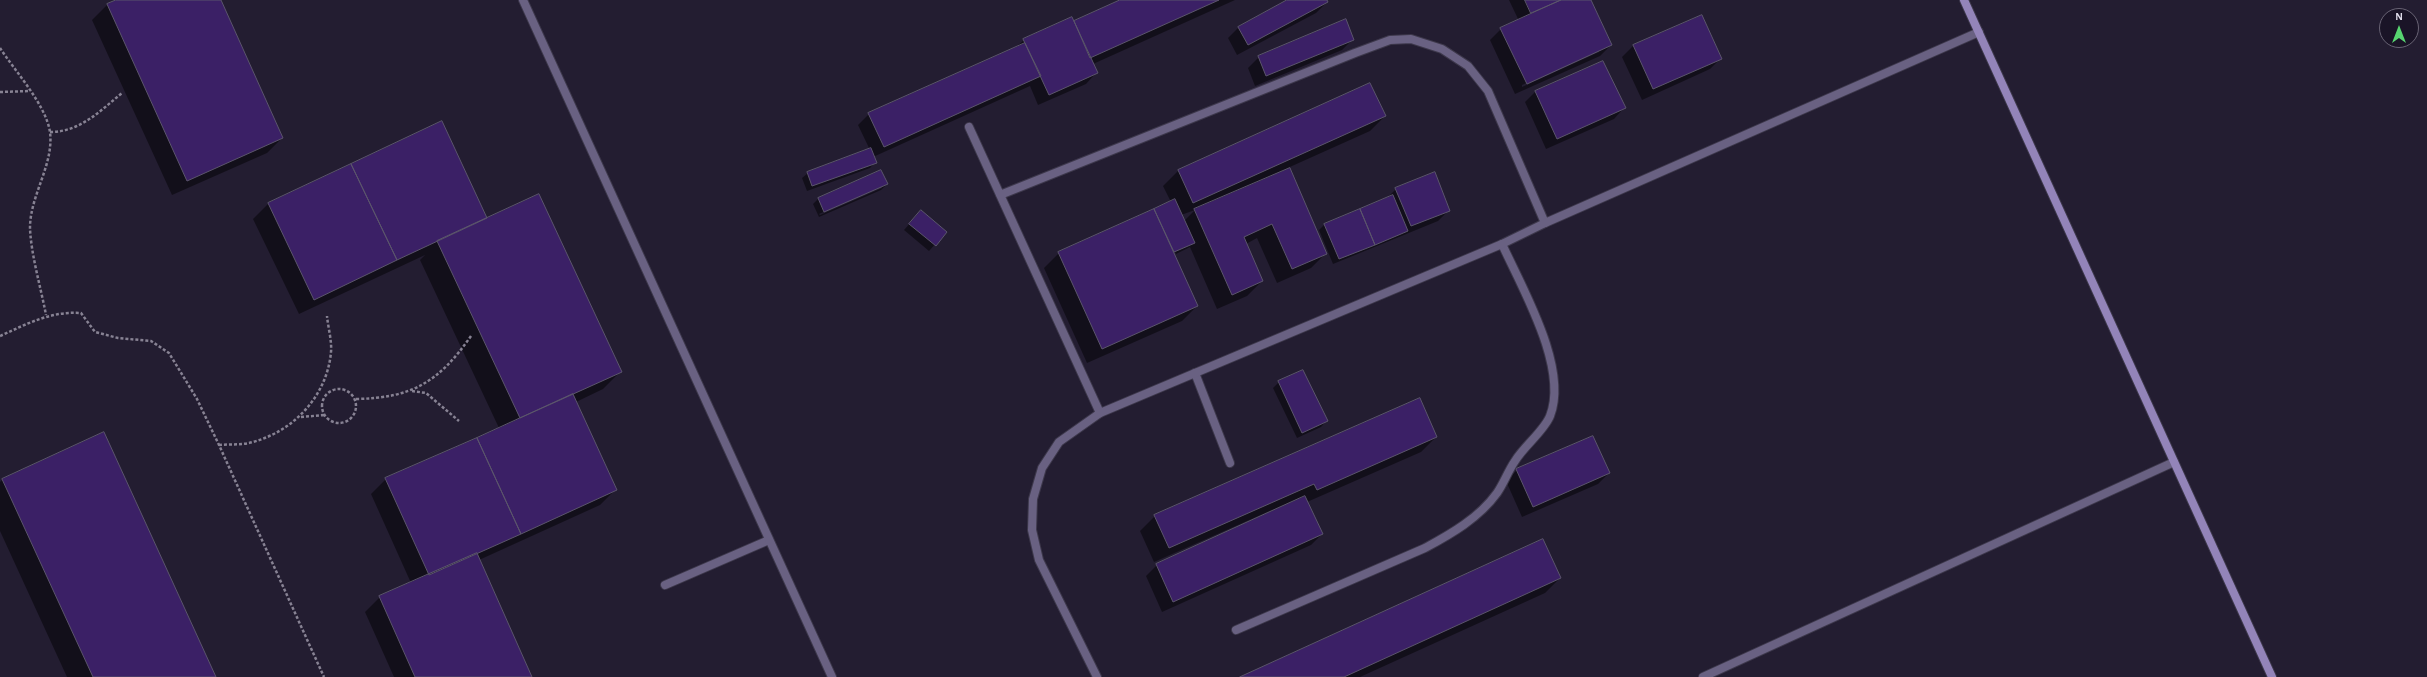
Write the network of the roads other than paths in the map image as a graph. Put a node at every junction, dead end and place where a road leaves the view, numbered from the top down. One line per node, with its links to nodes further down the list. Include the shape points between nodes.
1 (524, 0): 12 (street)
2 (1964, 0): 3 (street)
3 (1979, 32): 6 (street); 10 (street)
4 (968, 127): 5 (street)
5 (1000, 195): 6 (street, via 1355,53 1390,40 1411,39 1442,49 1468,66 1488,91); 9 (street)
6 (1544, 223): 7 (street)
7 (1502, 244): 8 (street); 14 (street, via 1552,362 1555,389 1550,416 1515,460 1496,493 1476,516 1451,534 1425,548)
8 (1195, 373): 9 (street); 11 (street)
9 (1100, 413): 16 (street, via 1059,442 1042,468 1033,499 1032,530 1039,560)
10 (2174, 462): 17 (street); 18 (street)
11 (1230, 463)
12 (769, 540): 13 (street); 15 (street)
13 (665, 585)
14 (1236, 630)
15 (832, 677)
16 (1097, 677)
17 (1703, 677)
18 (2272, 677)

